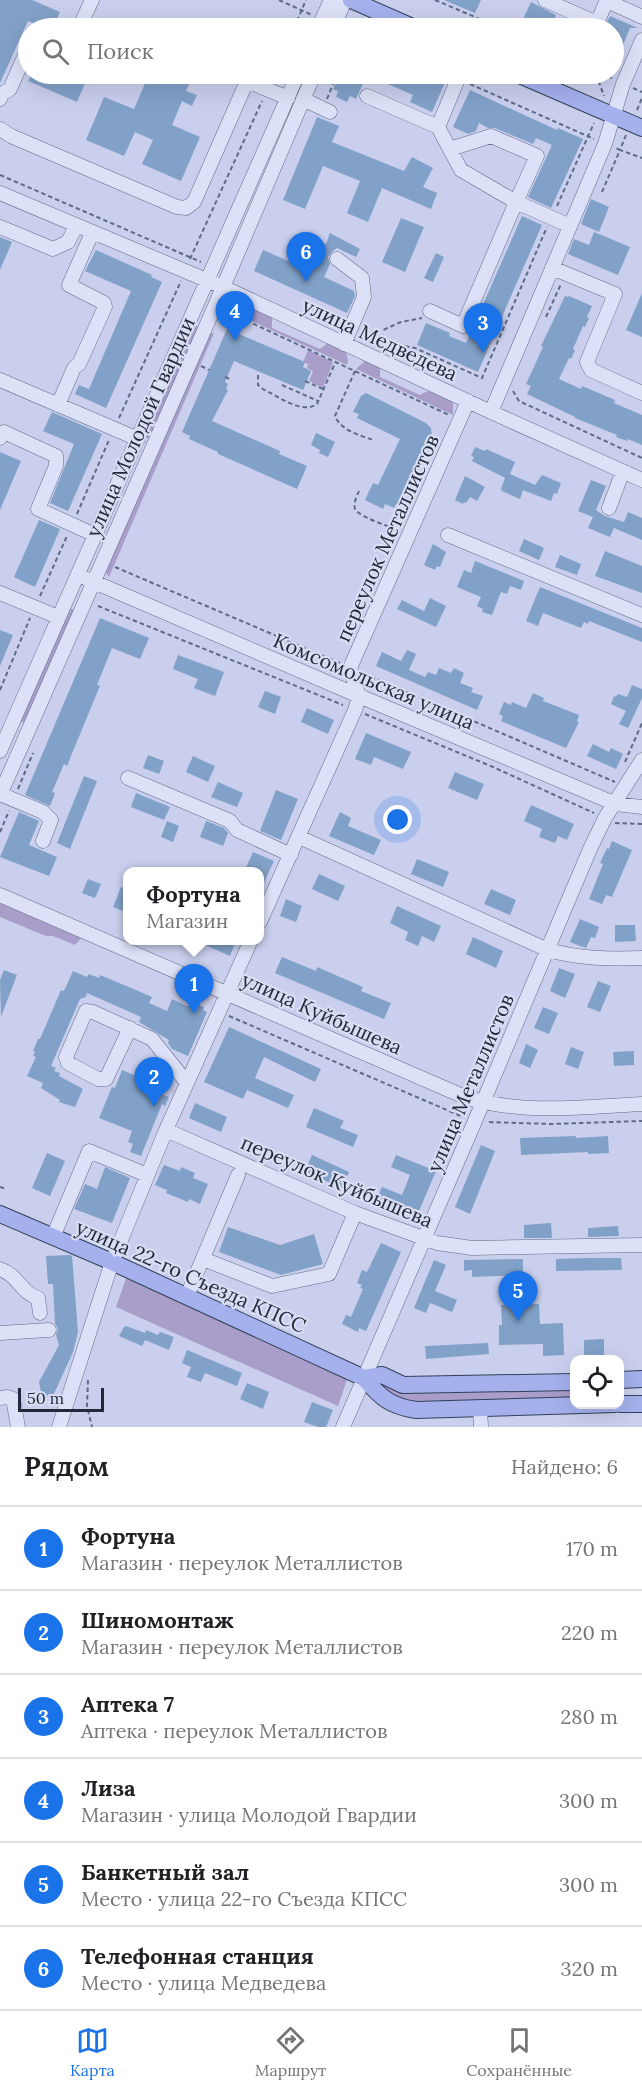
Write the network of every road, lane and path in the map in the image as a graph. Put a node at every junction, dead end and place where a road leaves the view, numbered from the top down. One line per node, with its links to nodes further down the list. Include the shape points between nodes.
1 (92, 0): 12 (street)
2 (279, 0): 10 (path)
3 (306, 0): 10 (path)
4 (331, 0): 15 (street)
5 (345, 0): 16 (street)
6 (351, 0): 17 (main road)
7 (435, 0): 18 (path)
8 (545, 0): 19 (street)
9 (607, 1): 11 (street); 20 (street)
10 (302, 10): 13 (path); 14 (path)
11 (642, 16)
12 (84, 18)
13 (298, 18)
14 (314, 18)
15 (327, 18)
16 (331, 18)
17 (392, 18)
18 (477, 18)
19 (586, 18)
20 (599, 18)
21 (642, 39): 23 (street)
22 (18, 71): 37 (street, via 10,89)
23 (624, 82)
24 (246, 84): 44 (street, via 194,202 186,208)
25 (254, 84): 34 (street)
26 (294, 84): 36 (street, улица Молодой Гвардии)
27 (310, 84): 38 (street, улица Молодой Гвардии)
28 (334, 84): 40 (path)
29 (456, 84): 42 (street)
30 (476, 84): 45 (path)
31 (540, 84): 41 (main road)
32 (600, 84): 39 (path)
33 (623, 84): 41 (street)
34 (267, 89): 36 (street); 57 (path)
35 (367, 96): 42 (street)
36 (288, 98): 59 (street, улица Молодой Гвардии)
37 (0, 99)
38 (303, 99): 40 (street); 63 (street, улица Молодой Гвардии)
39 (605, 99)
40 (327, 110)
41 (613, 115): 43 (main road); 45 (street)
42 (438, 127): 46 (street)
43 (642, 128)
44 (0, 129)
45 (604, 144): 47 (path); 54 (street)
46 (450, 149): 52 (street, via 461,170); 52 (street, via 491,136 537,156)
47 (620, 150): 48 (path); 50 (path)
48 (642, 158)
49 (0, 175): 57 (path)
50 (602, 192)
51 (0, 193): 53 (street, улица Медведева)
52 (516, 202): 54 (street); 65 (street, via 463,326)
53 (75, 226): 55 (street, via 69,242 53,249); 56 (street, улица Медведева)
54 (570, 226): 61 (street)
55 (0, 227)
56 (92, 233): 60 (street, улица Медведева); 84 (street, via 69,285 104,303 105,308)
57 (191, 258): 59 (path); 60 (path)
58 (337, 259): 67 (street, via 362,278 364,297)
59 (213, 267): 62 (street, улица Молодой Гвардии)
60 (185, 271): 62 (street, улица Медведева); 87 (path)
61 (559, 271): 66 (path); 81 (street, via 615,294 587,363 591,370); 85 (street)
62 (207, 280): 63 (street, улица Медведева); 89 (street, улица Молодой Гвардии)
63 (223, 287): 67 (street, улица Медведева); 102 (street, улица Молодой Гвардии)
64 (225, 311): 69 (path)
65 (427, 315): 68 (path, via 362,339)
66 (546, 316)
67 (344, 344): 83 (street, улица Медведева)
68 (415, 348)
69 (336, 361): 72 (path); 79 (path)
70 (201, 366): 71 (path)
71 (209, 370)
72 (356, 370): 86 (path); 90 (path, via 336,416 343,427)
73 (258, 375): 82 (path, via 261,388 301,407 313,407)
74 (225, 377): 76 (path)
75 (0, 380): 84 (street)
76 (232, 380)
77 (305, 381): 79 (path)
78 (282, 385): 82 (path)
79 (323, 389): 82 (path)
80 (513, 392): 91 (path, via 519,401)
81 (642, 393)
82 (318, 401)
83 (468, 401): 85 (street, улица Медведева); 86 (street, переулок Металлистов)
84 (58, 405): 87 (street)
85 (491, 412): 92 (street, улица Медведева)
86 (460, 419): 108 (street, переулок Металлистов)
87 (114, 429): 89 (street); 97 (path)
88 (0, 438): 97 (street, via 4,432 56,456 56,466 38,509)
89 (138, 439): 98 (street, улица Молодой Гвардии)
90 (374, 440)
91 (642, 458)
92 (622, 471): 93 (street, улица Медведева); 95 (street)
93 (642, 480)
94 (359, 491): 96 (path, via 355,509 360,514 395,529)
95 (609, 508)
96 (402, 519)
97 (72, 525): 98 (street); 105 (path)
98 (95, 535): 101 (street, улица Молодой Гвардии)
99 (448, 536): 106 (street)
100 (115, 567): 108 (path)
101 (78, 574): 102 (street, Комсомольская улица); 107 (street, улица Молодой Гвардии)
102 (94, 582): 110 (street, Комсомольская улица); 117 (street, улица Молодой Гвардии)
103 (0, 593): 105 (street)
104 (98, 606): 110 (path)
105 (35, 608): 107 (street); 109 (path)
106 (642, 615)
107 (58, 617): 113 (street, улица Молодой Гвардии)
108 (350, 668): 110 (street, переулок Металлистов); 119 (path, via 616,782)
109 (0, 690)
110 (357, 703): 119 (street, Комсомольская улица); 121 (path); 124 (street)
111 (642, 723): 115 (path)
112 (37, 745): 118 (path)
113 (0, 751)
114 (642, 760): 119 (street, улица Металлистов)
115 (625, 763)
116 (128, 778): 126 (street, via 230,821 237,830)
117 (0, 795): 118 (street)
118 (14, 800): 123 (path); 125 (street, via 43,812 51,820)
119 (611, 801): 120 (street, Комсомольская улица); 121 (street, улица Металлистов)
120 (642, 807)
121 (605, 818): 122 (path, via 618,824); 130 (street, улица Металлистов)
122 (642, 824)
123 (0, 832)
124 (299, 837): 126 (street); 130 (street)
125 (43, 841)
126 (291, 855): 128 (street)
127 (0, 895): 132 (street, улица Куйбышева)
128 (264, 913)
129 (249, 945): 132 (street)
130 (548, 950): 131 (street, via 596,959); 136 (street, улица Металлистов)
131 (642, 958)
132 (227, 993): 133 (street); 136 (street, улица Куйбышева)
133 (219, 1012): 135 (street); 139 (path)
134 (130, 1028): 134 (street, via 106,1079 68,1063 66,1057 86,1011); 135 (street, via 152,1039)
135 (187, 1083): 140 (street)
136 (483, 1102): 137 (street, улица Куйбышева, via 550,1109); 139 (street, улица Металлистов)
137 (642, 1104)
138 (642, 1121): 139 (path)
139 (475, 1122): 148 (street, улица Металлистов)
140 (166, 1130): 141 (street); 145 (street, переулок Куйбышева)
141 (147, 1175): 147 (street, via 89,1151); 151 (street)
142 (238, 1175): 150 (street)
143 (0, 1186): 144 (path)
144 (6, 1189)
145 (355, 1212): 148 (street, переулок Куйбышева); 150 (street, via 329,1274 272,1286)
146 (0, 1214): 147 (main road, улица 22-го Съезда КПСС)
147 (53, 1237): 151 (main road, улица 22-го Съезда КПСС)
148 (424, 1239): 149 (street, переулок Куйбышева, via 472,1248); 158 (street, улица Металлистов)
149 (642, 1245)
150 (203, 1259): 153 (street)
151 (112, 1262): 153 (main road, улица 22-го Съезда КПСС); 167 (street)
152 (0, 1269): 154 (street, via 11,1274 29,1295 38,1298)
153 (187, 1296): 158 (main road, улица 22-го Съезда КПСС)
154 (40, 1313)
155 (49, 1330): 156 (street)
156 (0, 1333)
157 (87, 1374): 169 (path, via 87,1406)
158 (364, 1378): 161 (main road, улица 22-го Съезда КПСС, via 382,1376 403,1385); 166 (main road, улица 22-го Съезда КПСС, via 377,1394 404,1408); 170 (street, улица Металлистов)
159 (642, 1379): 160 (main road)
160 (624, 1380)
161 (570, 1382)
162 (0, 1398): 168 (street, via 13,1399)
163 (624, 1404): 164 (main road)
164 (642, 1404)
165 (570, 1405): 166 (main road, улица 22-го Съезда КПСС)
166 (480, 1408): 171 (street)
167 (61, 1426)
168 (18, 1427)
169 (92, 1427)
170 (343, 1427)
171 (481, 1427)

